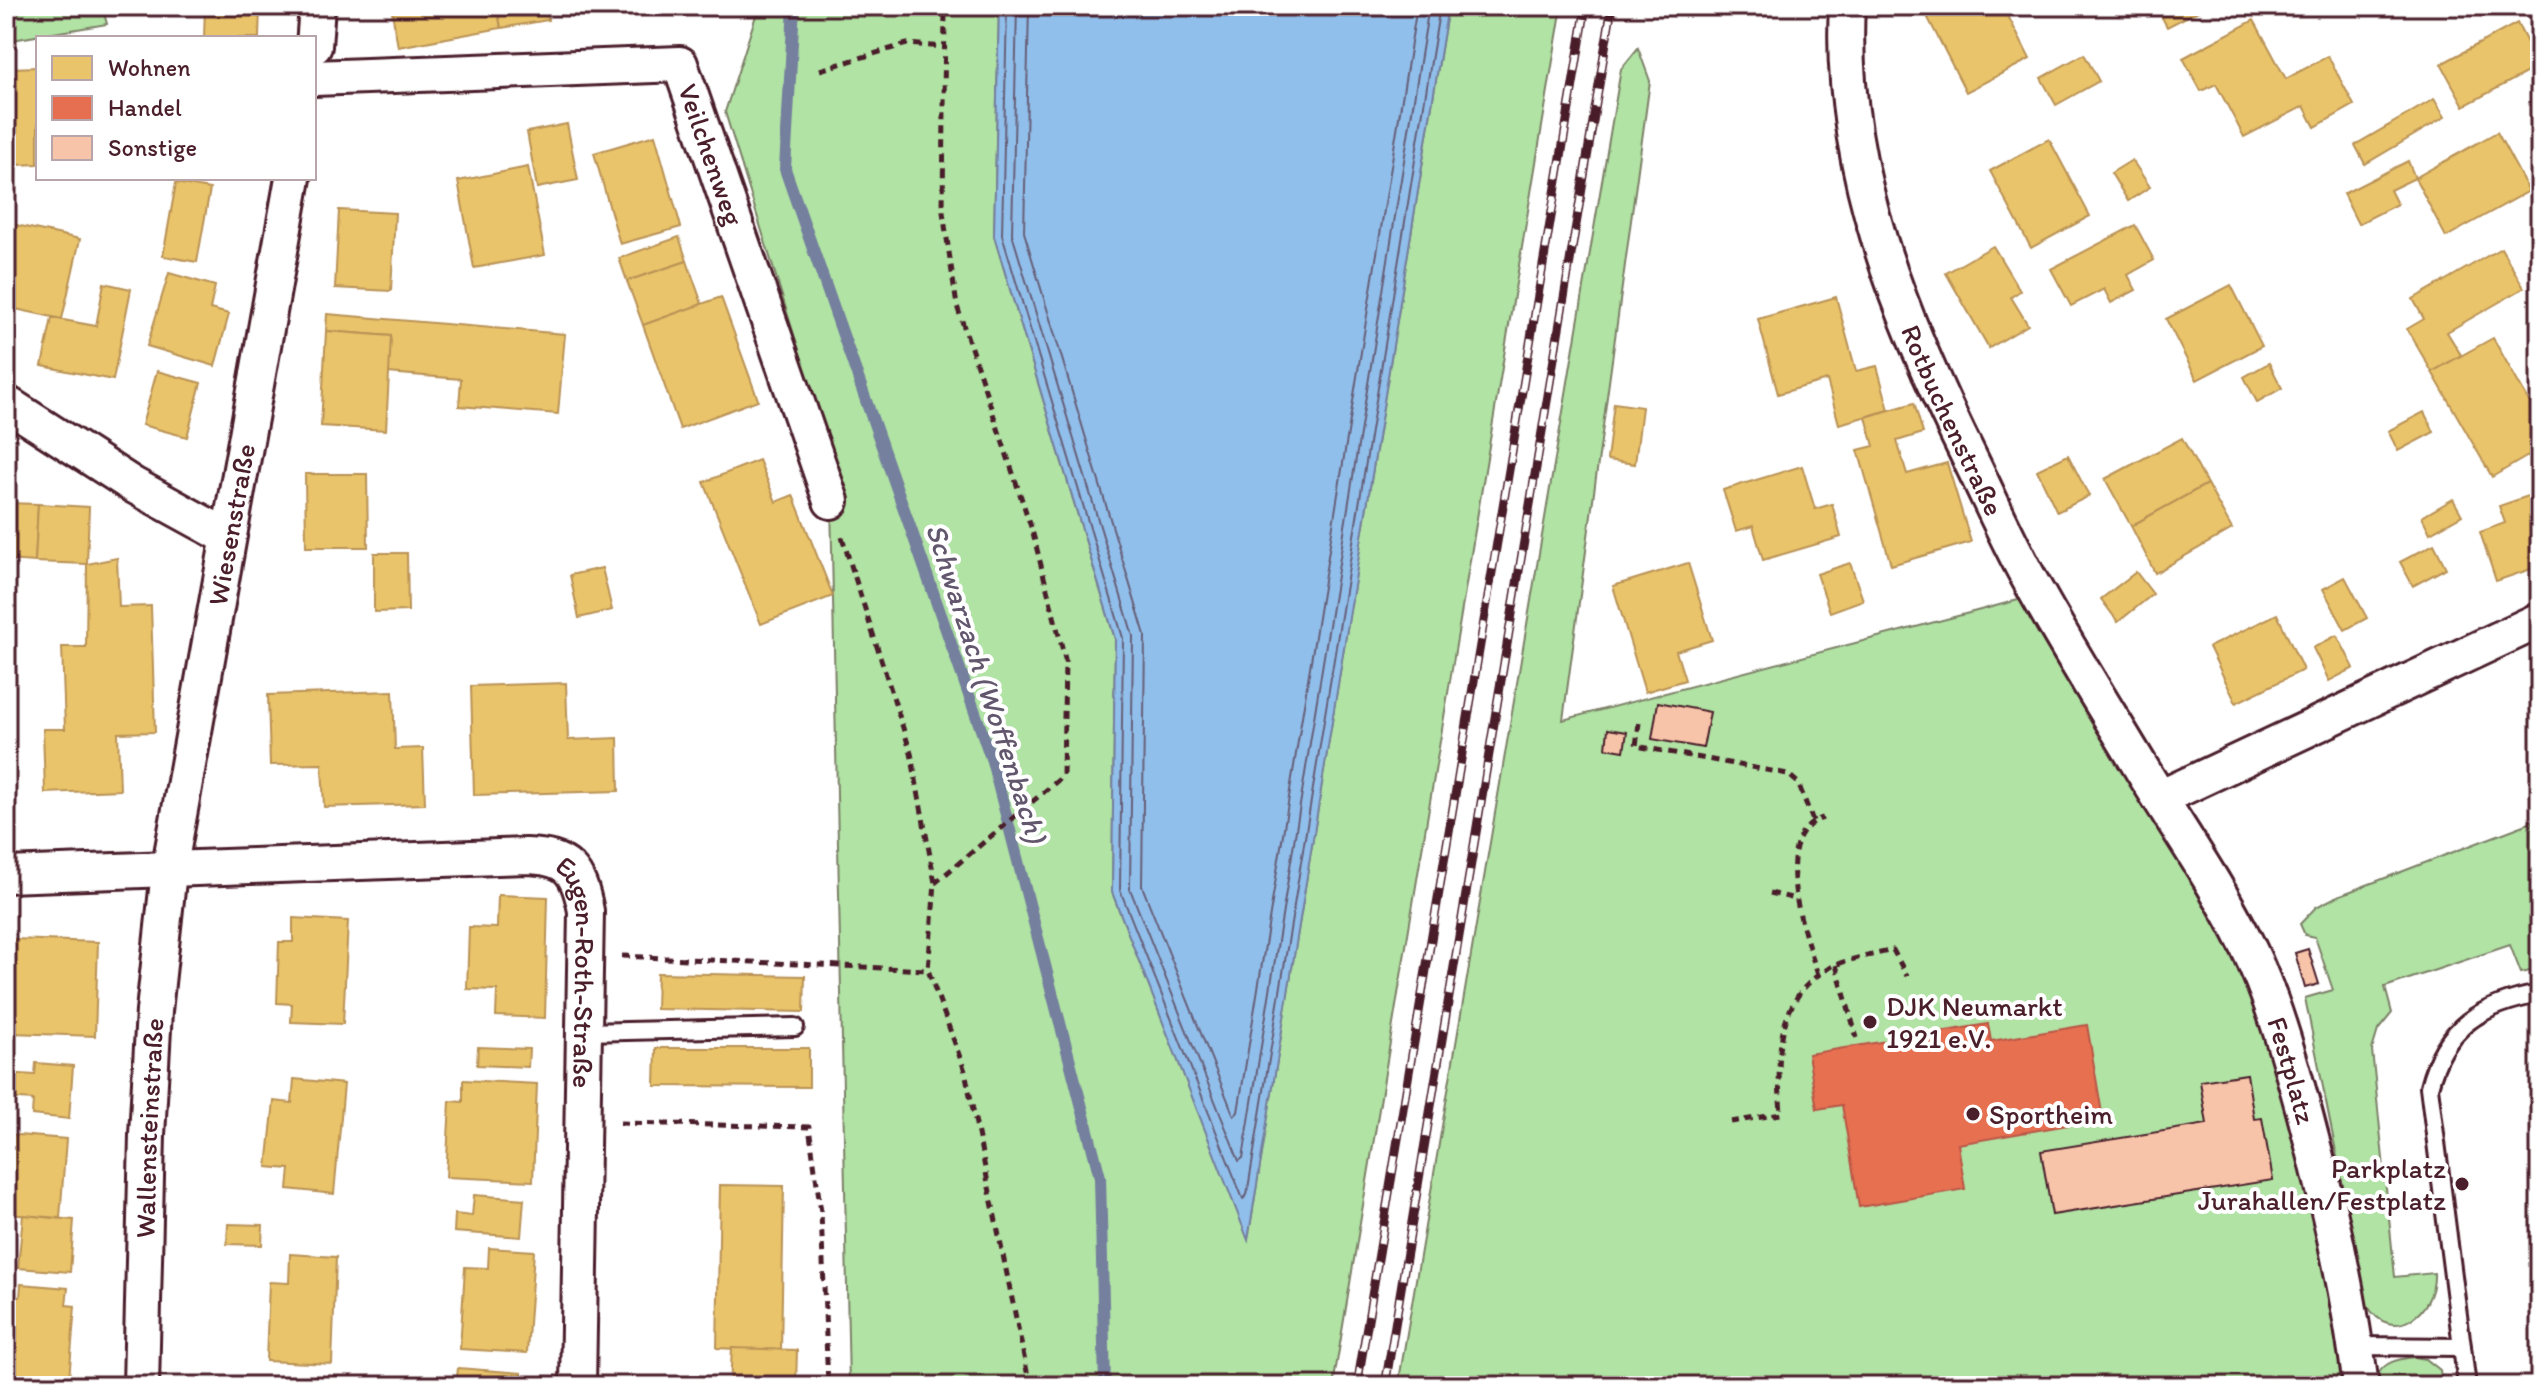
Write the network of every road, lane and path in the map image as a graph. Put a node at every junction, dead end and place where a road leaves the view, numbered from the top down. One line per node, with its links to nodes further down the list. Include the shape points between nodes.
1 (317, 6): 4 (street)
2 (945, 6): 5 (path)
3 (1847, 6): 14 (street, Rotbuchenstraße, via 1844,51 1850,107 1894,290 2033,587)
4 (315, 36)
5 (945, 47): 6 (path, via 907,44); 19 (path, via 943,212 957,306 1032,530 1065,659 1063,776)
6 (820, 70)
7 (316, 78): 10 (street, Veilchenweg, via 680,64)
8 (293, 180): 11 (street, Wiesenstraße)
9 (6, 403): 11 (street, via 133,485)
10 (831, 501): 19 (path, via 911,753)
11 (228, 537): 17 (street, Wiesenstraße)
12 (2540, 620): 14 (street)
13 (1639, 723): 16 (path, via 1636,746 1788,774 1798,783)
14 (2160, 798): 22 (street, Rotbuchenstraße)
15 (1823, 818): 16 (path)
16 (1813, 821): 21 (path, via 1798,840)
17 (169, 871): 18 (street, Eugen-Roth-Straße); 23 (street, Eugen-Roth-Straße, via 551,856 564,863 581,886); 36 (street, Wallensteinstraße, via 147,1135)
18 (6, 875)
19 (935, 883): 25 (path)
20 (1770, 893): 21 (path)
21 (1796, 899): 26 (path)
22 (2225, 903): 34 (street, Festplatz, via 2263,979 2290,1061 2339,1252)
23 (586, 955): 25 (path); 30 (street, Eugen-Roth-Straße)
24 (1836, 965): 26 (path); 27 (path, via 1893,950); 31 (path)
25 (928, 970): 39 (path, via 965,1071)
26 (1818, 975): 33 (path, via 1793,1000 1784,1021 1778,1048 1781,1114)
27 (1907, 976)
28 (2540, 994): 35 (lane, via 2496,1005 2472,1018 2436,1057 2429,1087)
29 (795, 1027): 30 (lane)
30 (585, 1032): 32 (street, Eugen-Roth-Straße)
31 (1857, 1038)
32 (583, 1122): 37 (street, Eugen-Roth-Straße); 38 (path, via 809,1127 821,1212)
33 (1731, 1122)
34 (2356, 1346): 35 (lane); 40 (street, Festplatz)
35 (2462, 1347): 41 (lane)
36 (141, 1386)
37 (578, 1386)
38 (828, 1386)
39 (1030, 1386)
40 (2361, 1386)
41 (2467, 1386)

